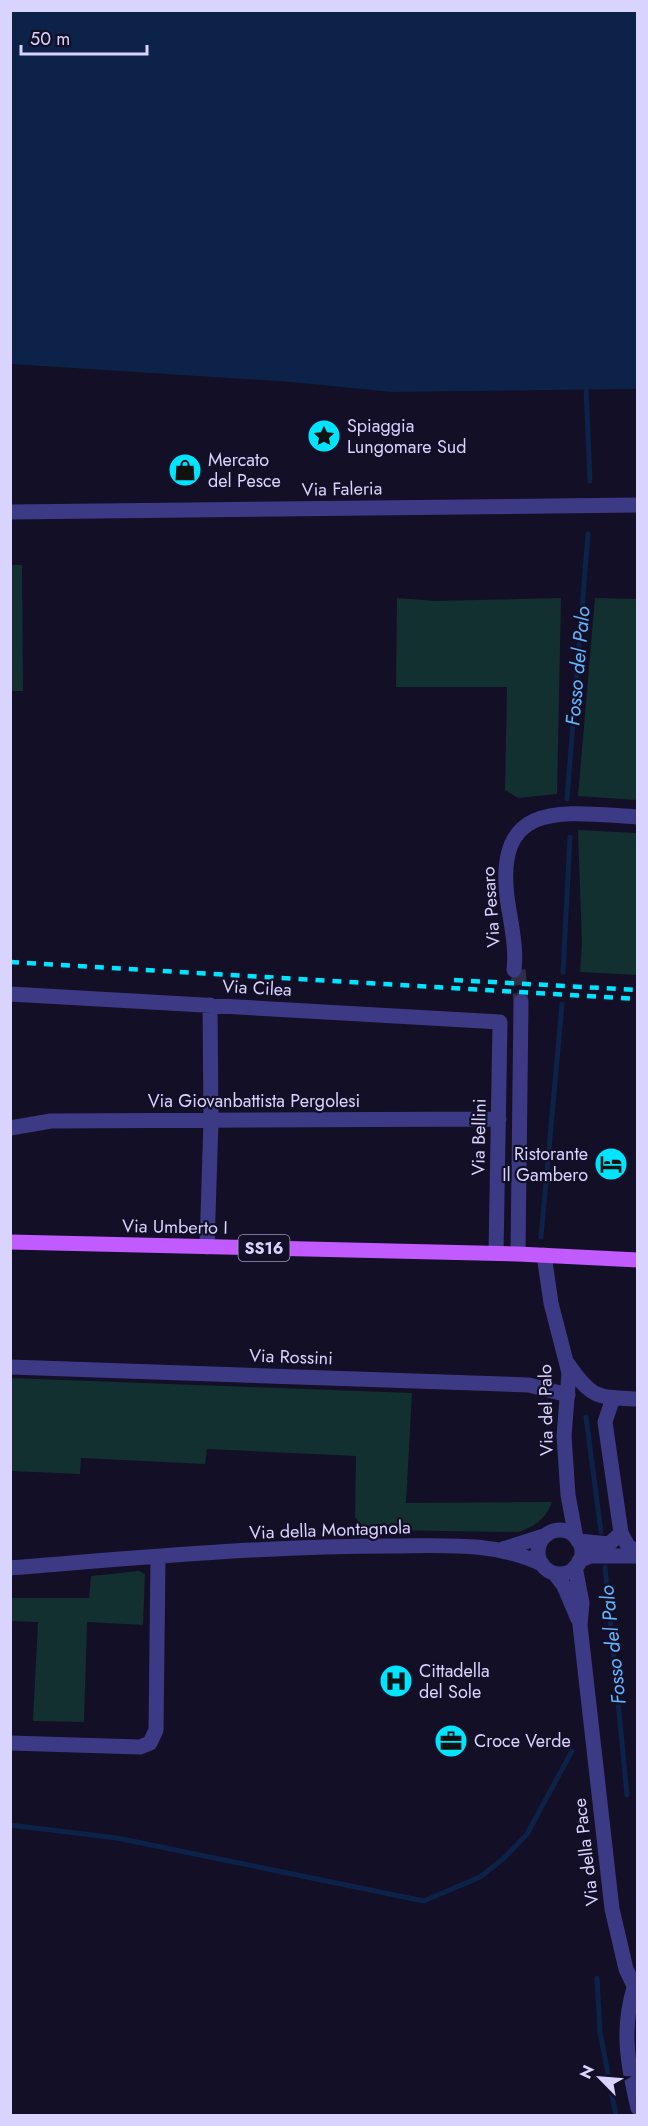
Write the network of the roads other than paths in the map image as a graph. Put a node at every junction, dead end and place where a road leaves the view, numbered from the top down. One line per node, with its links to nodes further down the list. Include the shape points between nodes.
1 (638, 505): 2 (street, Via Faleria)
2 (10, 512)
3 (638, 817): 4 (street, Via Pesaro, via 550,815 526,824 513,838 505,870)
4 (516, 967)
5 (10, 994): 6 (street, Via Cilea)
6 (210, 1005): 8 (street, Via Cilea); 10 (street)
7 (520, 1005): 15 (street)
8 (500, 1022): 9 (street, Via Bellini)
9 (498, 1119): 10 (street, Via Giovanbattista Pergolesi); 14 (street, Via Bellini)
10 (211, 1120): 11 (street, Via Giovanbattista Pergolesi, via 51,1121); 13 (street)
11 (10, 1128)
12 (10, 1242): 13 (main road, Via Umberto I / SS16)
13 (207, 1247): 14 (main road, Via Umberto I / SS16)
14 (496, 1253): 15 (main road, Via Umberto I / SS16)
15 (518, 1254): 16 (main road, SS16)
16 (544, 1255): 17 (main road, SS16); 18 (street, Via del Palo, via 551,1303)
17 (638, 1260)
18 (568, 1364): 20 (street, Via del Palo); 21 (street, via 593,1394)
19 (10, 1367): 20 (street, Via Rossini, via 530,1385)
20 (568, 1395): 23 (street, Via del Palo, via 564,1436)
21 (613, 1398): 22 (street); 24 (street, via 605,1422)
22 (638, 1399)
23 (568, 1495): 25 (street, Via del Palo, via 562,1517); 26 (street, Via del Palo)
24 (621, 1533): 26 (street, via 609,1544); 28 (street)
25 (547, 1534): 26 (street, via 564,1530); 27 (street, Via della Montagnola); 32 (street, Via del Palo, via 538,1550)
26 (577, 1539): 30 (street, Via del Palo, via 581,1551)
27 (503, 1549): 29 (street, Via della Montagnola, via 343,1546); 32 (street, Via della Montagnola)
28 (638, 1554): 30 (street, via 590,1556)
29 (158, 1557): 31 (street, Via della Montagnola); 35 (street, via 156,1730 150,1743 140,1747)
30 (577, 1564): 32 (street, via 565,1573); 33 (street, Via del Palo, via 582,1603)
31 (10, 1568)
32 (548, 1569): 33 (street, Via del Palo, via 568,1595)
33 (580, 1625): 34 (street, Via del Palo)
34 (592, 1737): 36 (street, Via della Pace, via 614,1920 620,1950)
35 (10, 1743)
36 (636, 1991): 38 (street, via 627,2020)
37 (638, 2038): 38 (street)
38 (627, 2060): 39 (street)
39 (638, 2108)

